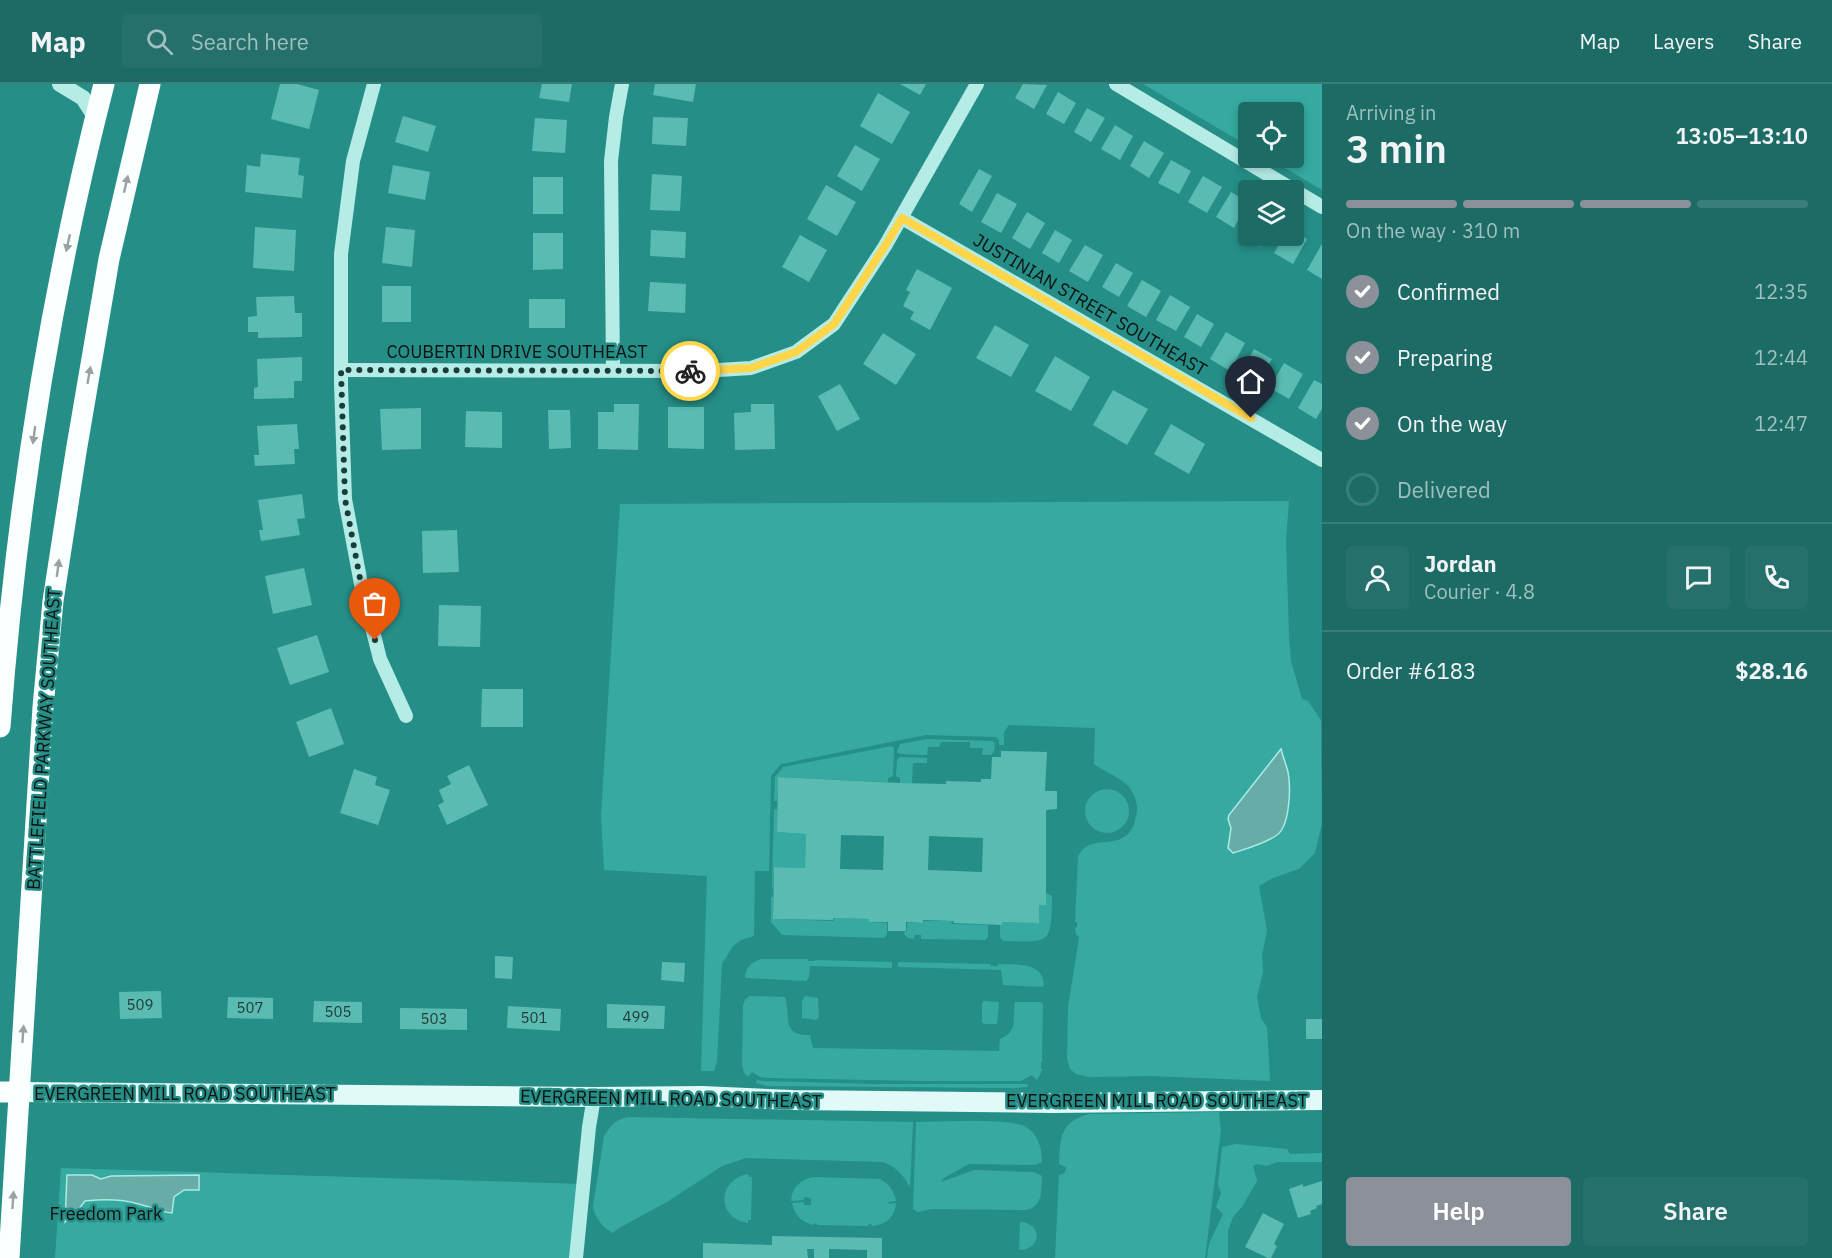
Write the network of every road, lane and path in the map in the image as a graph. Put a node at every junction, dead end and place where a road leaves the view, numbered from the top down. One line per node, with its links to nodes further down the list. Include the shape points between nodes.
1 (60, 84): 8 (street, via 83,98)
2 (104, 84): 8 (main road)
3 (150, 84): 16 (main road, BATTLEFIELD PARKWAY SOUTHEAST, one-way to 3, via 54,601 110,259)
4 (374, 84): 11 (street, via 352,161 341,254)
5 (622, 84): 12 (street, via 611,161)
6 (977, 84): 10 (street, COUBERTIN DRIVE SOUTHEAST)
7 (1116, 84): 9 (street)
8 (96, 118): 15 (main road, one-way to 15, via 39,400 12,596)
9 (1322, 207)
10 (902, 218): 12 (street, COUBERTIN DRIVE SOUTHEAST, via 834,324 796,352 751,368); 13 (street, JUSTINIAN STREET SOUTHEAST)
11 (341, 370): 12 (street, COUBERTIN DRIVE SOUTHEAST); 14 (street, via 345,499 380,659)
12 (612, 370)
13 (1322, 460)
14 (405, 716)
15 (0, 727)
16 (10, 1092): 17 (main road, EVERGREEN MILL ROAD SOUTHEAST); 19 (main road, BATTLEFIELD PARKWAY SOUTHEAST, one-way to 16)
17 (594, 1097): 18 (main road, EVERGREEN MILL ROAD SOUTHEAST, via 1041,1102); 20 (street)
18 (1322, 1100)
19 (9, 1258)
20 (576, 1258)

